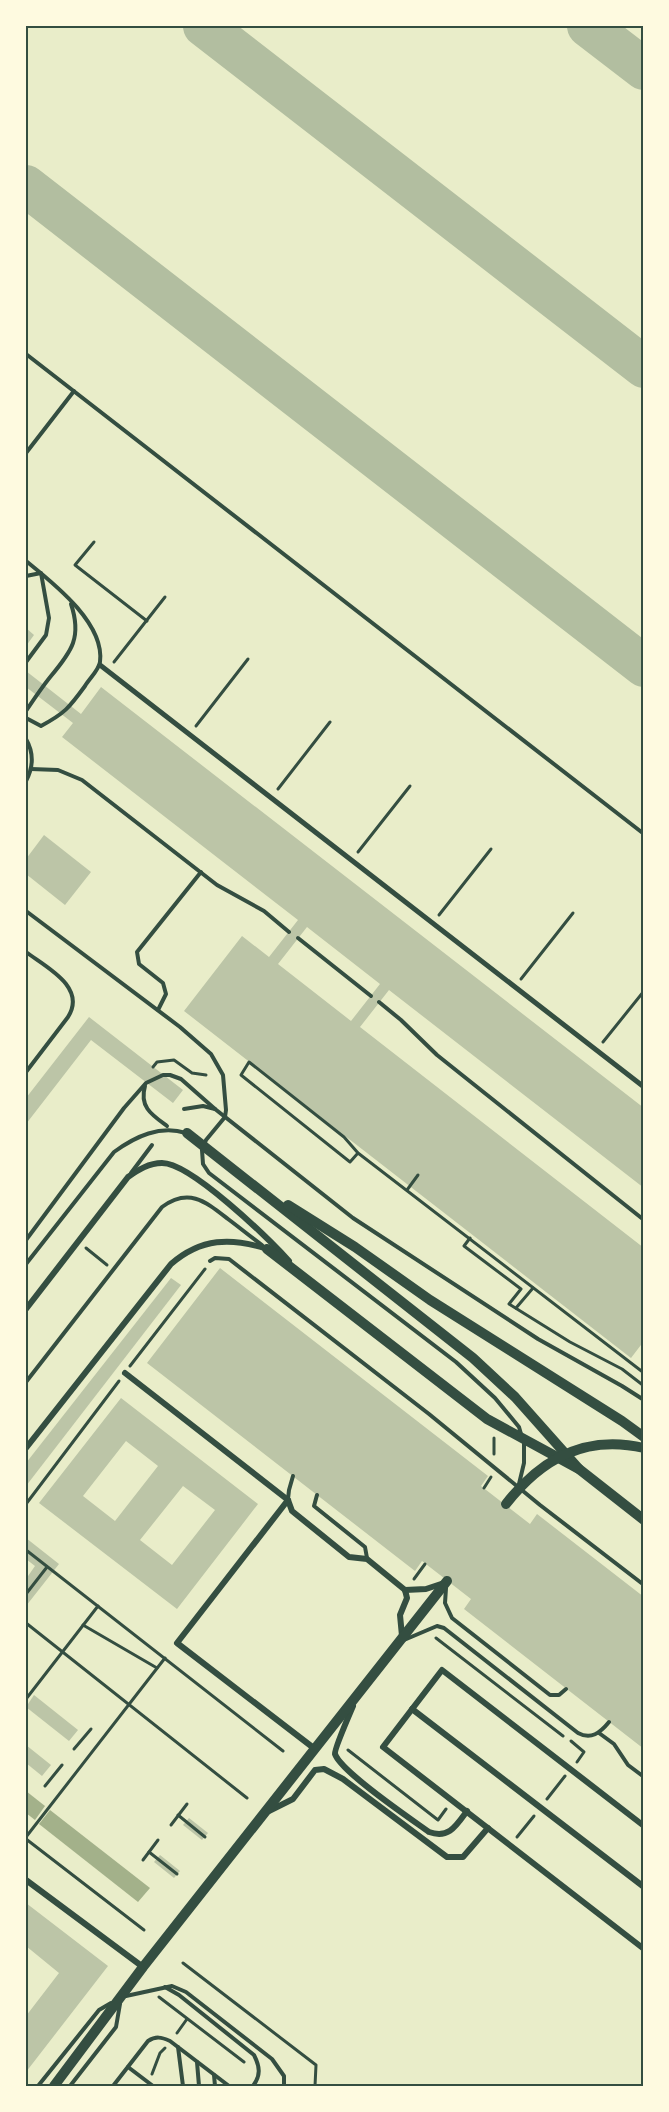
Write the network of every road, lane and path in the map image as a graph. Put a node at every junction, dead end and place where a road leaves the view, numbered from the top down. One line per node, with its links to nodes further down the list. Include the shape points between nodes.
1 (26, 354): 2 (lane)
2 (74, 391): 3 (lane); 24 (lane)
3 (26, 453)
4 (94, 542): 10 (path, via 75,565)
5 (26, 561): 6 (lane)
6 (41, 573): 7 (lane); 9 (lane); 12 (lane, via 49,618 46,635)
7 (26, 576)
8 (165, 597): 10 (path)
9 (69, 600): 13 (lane, via 92,627 100,646); 15 (lane, via 75,615 74,644)
10 (147, 621): 14 (path)
11 (248, 659): 18 (path)
12 (26, 662)
13 (100, 665): 14 (street); 16 (lane, via 62,714 40,726)
14 (107, 671): 18 (street)
15 (26, 711)
16 (26, 718)
17 (330, 722): 23 (path)
18 (189, 735): 23 (street)
19 (26, 739): 20 (lane, via 32,752)
20 (31, 769): 21 (lane); 27 (lane, via 58,770 82,780)
21 (26, 781)
22 (410, 786): 26 (path)
23 (271, 798): 26 (street)
24 (644, 834)
25 (491, 849): 30 (path)
26 (351, 861): 30 (street)
27 (201, 872): 31 (lane, via 264,911); 38 (lane, via 137,952 139,964 163,983 166,994)
28 (26, 910): 38 (lane)
29 (573, 913): 34 (path)
30 (433, 924): 34 (street)
31 (289, 932)
32 (298, 938): 36 (lane)
33 (26, 952): 40 (lane, via 63,981 74,1000 73,1010)
34 (515, 987): 39 (street)
35 (644, 991): 39 (path)
36 (371, 996)
37 (379, 1002): 54 (lane, via 436,1055)
38 (158, 1010): 45 (lane, via 211,1054 223,1076)
39 (596, 1051): 42 (street)
40 (26, 1072)
41 (146, 1083): 43 (lane, via 163,1075 181,1078); 46 (lane, via 142,1096 148,1112); 56 (lane)
42 (644, 1087)
43 (215, 1109): 44 (lane, via 203,1106); 45 (lane)
44 (184, 1110)
45 (225, 1117): 67 (lane, via 353,1218 538,1339); 73 (lane, via 202,1150 203,1164 209,1173 456,1362 495,1398 519,1427 524,1442)
46 (167, 1126)
47 (187, 1133): 52 (street); 59 (lane, via 150,1133 114,1152)
48 (152, 1145): 51 (lane)
49 (358, 1153): 49 (path, via 344,1137 249,1062 241,1074 350,1161); 53 (path)
50 (418, 1175): 53 (path)
51 (128, 1177): 57 (street, via 142,1168 163,1163 183,1170 249,1220); 62 (street)
52 (259, 1189): 68 (street, via 314,1220 430,1300); 71 (street, via 480,1364)
53 (407, 1190): 55 (path)
54 (644, 1220)
55 (470, 1238): 60 (path); 61 (path, via 464,1246 520,1289 509,1304)
56 (26, 1240)
57 (274, 1252): 65 (lane, via 201,1200 184,1197 168,1202); 69 (street, via 237,1242 212,1242 179,1256); 71 (street, via 487,1419)
58 (210, 1261): 64 (path); 73 (lane, via 215,1257 229,1259)
59 (26, 1264)
60 (533, 1288): 61 (path); 63 (path)
61 (516, 1308): 66 (path, via 622,1369)
62 (26, 1309)
63 (644, 1373)
64 (124, 1374): 75 (street); 76 (path)
65 (26, 1382)
66 (644, 1386)
67 (644, 1400)
68 (644, 1437)
69 (26, 1448)
70 (644, 1448): 73 (street, via 617,1444 584,1447 540,1468)
71 (579, 1469): 78 (street)
72 (293, 1476): 75 (lane)
73 (519, 1487): 77 (street); 85 (lane)
74 (317, 1495): 80 (lane, via 314,1506 365,1547)
75 (288, 1500): 80 (street, via 292,1511 350,1557); 105 (street, via 177,1643)
76 (26, 1504)
77 (506, 1504)
78 (644, 1520)
79 (26, 1550): 82 (path)
80 (367, 1559): 86 (street)
81 (425, 1564): 83 (path)
82 (47, 1567): 87 (path); 88 (path)
83 (413, 1580)
84 (447, 1581): 86 (street, via 426,1589); 92 (street); 96 (lane, via 445,1603 452,1618 550,1695)
85 (644, 1585)
86 (405, 1590): 92 (street, via 407,1598 400,1615)
87 (26, 1594)
88 (98, 1606): 90 (path); 94 (path)
89 (26, 1623): 93 (path)
90 (83, 1625): 93 (path); 95 (path)
91 (436, 1638): 108 (path)
92 (402, 1641): 98 (street); 103 (lane, via 437,1626 444,1628 578,1733 588,1737)
93 (62, 1652): 97 (path); 99 (path)
94 (165, 1658): 95 (path); 107 (path)
95 (157, 1668): 99 (path)
96 (566, 1689)
97 (26, 1699)
98 (354, 1700): 105 (street); 115 (street, via 342,1738 335,1746 335,1753 348,1771 436,1835 453,1831)
99 (129, 1705): 112 (path); 122 (path)
100 (412, 1709): 113 (street, via 383,1747); 119 (street, via 442,1670); 128 (street)
101 (609, 1722): 103 (lane)
102 (91, 1729): 104 (path)
103 (599, 1732): 110 (lane)
104 (74, 1749)
105 (316, 1749): 116 (street)
106 (348, 1750): 113 (path, via 438,1820)
107 (283, 1751)
108 (584, 1752)
109 (62, 1765): 111 (path)
110 (644, 1778)
111 (45, 1786)
112 (247, 1798)
113 (453, 1801): 115 (street)
114 (187, 1804): 117 (path)
115 (467, 1811): 120 (street)
116 (265, 1813): 120 (street, via 293,1799 315,1770 324,1769 344,1779 447,1857 463,1857); 132 (street)
117 (178, 1815): 118 (path); 121 (path)
118 (171, 1825)
119 (644, 1826)
120 (488, 1828): 130 (street)
121 (205, 1837)
122 (26, 1838): 129 (path)
123 (158, 1840): 124 (path)
124 (149, 1852): 125 (path); 126 (path)
125 (143, 1860)
126 (177, 1874)
127 (26, 1880): 132 (street)
128 (644, 1887)
129 (144, 1930)
130 (644, 1949)
131 (183, 1963): 156 (path, via 316,2065)
132 (143, 1967): 135 (street)
133 (165, 1987): 135 (lane); 154 (lane, via 254,2055 260,2073); 155 (lane, via 186,1992 272,2059 284,2076)
134 (158, 1996): 136 (path)
135 (121, 1997): 145 (lane, via 99,2010); 146 (street); 147 (lane, via 116,2027)
136 (188, 2019): 137 (path); 141 (path)
137 (177, 2033)
138 (166, 2046): 143 (path)
139 (178, 2047): 140 (lane); 142 (lane, via 155,2037); 150 (lane)
140 (197, 2062): 144 (lane); 151 (lane)
141 (244, 2062)
142 (128, 2067): 148 (lane); 149 (lane)
143 (151, 2075)
144 (214, 2075): 152 (lane); 153 (lane)
145 (38, 2086)
146 (54, 2086)
147 (70, 2086)
148 (113, 2086)
149 (153, 2086)
150 (183, 2086)
151 (200, 2086)
152 (215, 2086)
153 (229, 2086)
154 (253, 2086)
155 (285, 2086)
156 (315, 2086)

